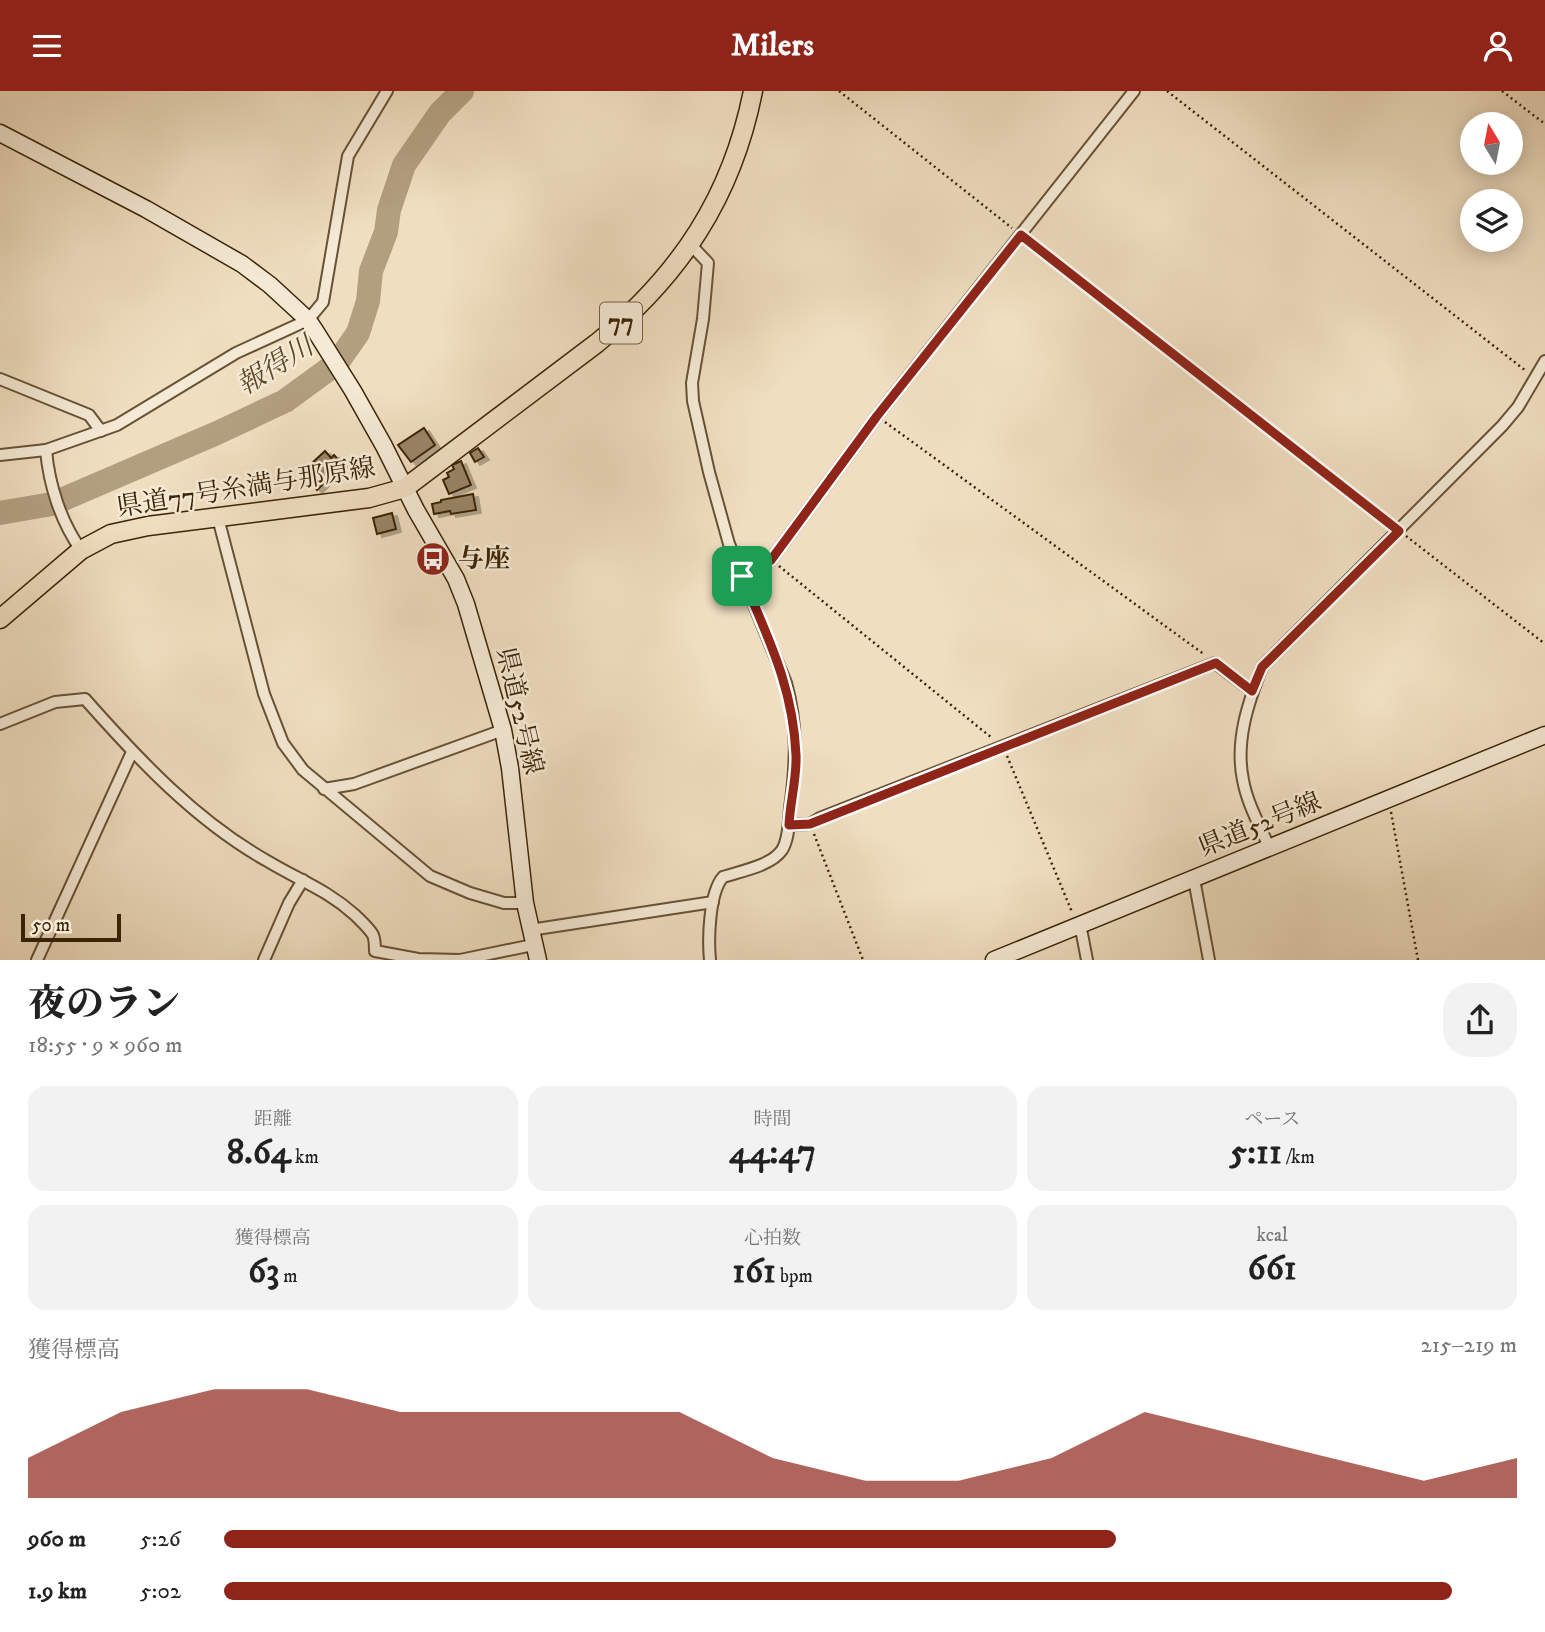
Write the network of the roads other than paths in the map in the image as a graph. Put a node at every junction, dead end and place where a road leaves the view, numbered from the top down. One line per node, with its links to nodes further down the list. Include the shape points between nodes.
1 (753, 91): 5 (main road, 県道77号糸満与那原線 / 77, via 741,142 720,195)
2 (1134, 91): 17 (street, via 877,416 771,560)
3 (381, 93): 6 (street, via 348,156 323,302)
4 (0, 133): 6 (main road, 県道52号線, via 198,237 270,285)
5 (691, 245): 14 (main road, 県道77号糸満与那原線 / 77, via 618,325); 17 (street, via 708,263 692,393 709,472)
6 (312, 326): 11 (street, via 236,353); 14 (main road, 県道52号線)
7 (1545, 361): 8 (street)
8 (1534, 378): 10 (street); 19 (street, via 1502,426 1269,659)
9 (0, 379): 11 (street, via 89,415)
10 (1545, 385)
11 (101, 431): 12 (street)
12 (46, 454): 13 (street); 16 (street, via 62,518)
13 (0, 455)
14 (405, 488): 15 (main road, 県道77号糸満与那原線 / 77, via 376,497); 21 (main road, 県道52号線, via 456,579)
15 (218, 518): 16 (main road, 県道77号糸満与那原線 / 77, via 126,529); 24 (street, via 264,694 284,743)
16 (81, 550): 18 (main road, 県道77号糸満与那原線 / 77)
17 (742, 576): 25 (street, via 789,696 796,757)
18 (0, 619)
19 (1252, 691): 25 (street, via 1216,663 810,824); 26 (street, via 1242,736 1242,779)
20 (0, 725): 23 (street, via 55,702 85,699)
21 (503, 730): 24 (street, via 354,784); 30 (main road, 県道52号線)
22 (1545, 735): 26 (main road, 県道52号線)
23 (132, 753): 28 (street, via 238,844); 33 (street)
24 (324, 789): 30 (street, via 430,876 504,903)
25 (789, 825): 29 (street, via 783,848 768,861 723,877)
26 (1269, 847): 27 (main road, 県道52号線)
27 (1194, 879): 31 (main road, 県道52号線); 38 (street)
28 (303, 880): 32 (street, via 331,895 365,925 373,936 375,951 418,960 460,960); 34 (street)
29 (713, 902): 32 (street); 35 (street)
30 (525, 903): 32 (main road, 県道52号線)
31 (1078, 927): 36 (main road, 県道52号線); 37 (street)
32 (533, 945)
33 (37, 960)
34 (264, 960)
35 (710, 960)
36 (994, 960)
37 (1087, 960)
38 (1209, 960)

